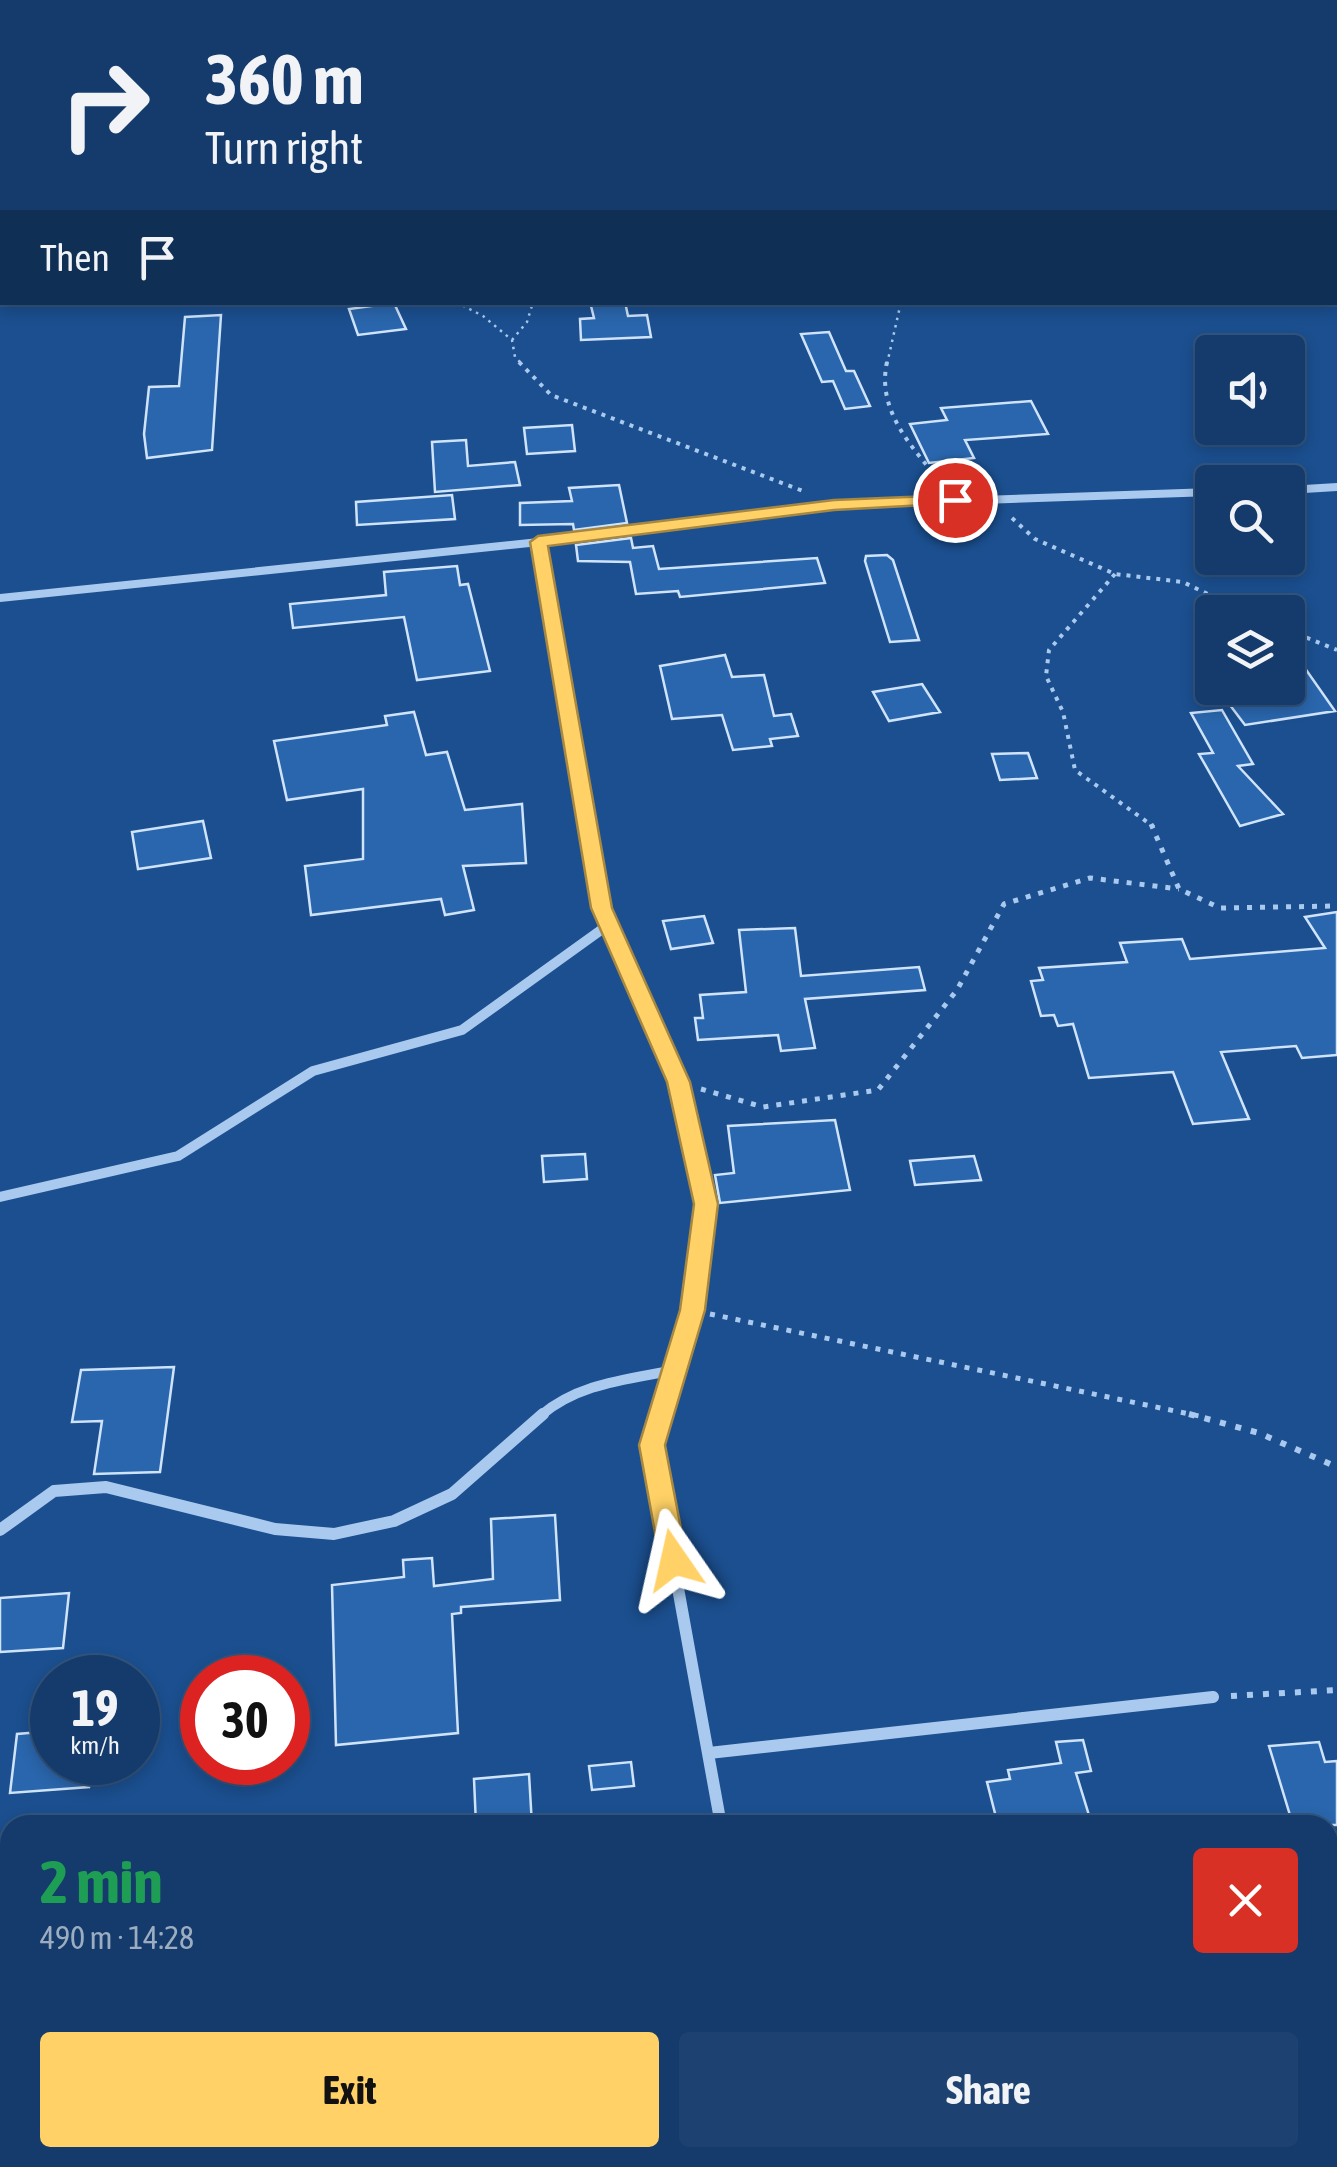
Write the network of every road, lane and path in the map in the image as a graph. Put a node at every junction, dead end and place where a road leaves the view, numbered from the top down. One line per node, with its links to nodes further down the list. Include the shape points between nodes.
1 (462, 305): 4 (path)
2 (532, 305): 4 (path)
3 (900, 305): 9 (path, via 884,377 896,426)
4 (512, 340): 10 (path, via 515,358 551,395)
5 (1337, 487): 6 (street)
6 (1305, 489)
7 (1195, 492): 8 (street)
8 (989, 498): 9 (street); 12 (path, via 1035,539)
9 (955, 500): 10 (street)
10 (834, 505): 11 (street)
11 (538, 542): 14 (street); 19 (street)
12 (1115, 574): 13 (path, via 1183,582); 17 (path, via 1049,650 1046,676 1062,712 1074,770 1154,827)
13 (1210, 595)
14 (0, 598)
15 (1305, 637): 16 (path)
16 (1337, 650)
17 (1180, 889): 18 (path, via 1220,908); 20 (path, via 1090,878 1004,904 957,990 878,1090 763,1108)
18 (1337, 906)
19 (608, 925): 20 (street); 21 (street, via 462,1030 313,1071 178,1156)
20 (679, 1082): 22 (street, via 706,1204)
21 (0, 1197)
22 (692, 1310): 23 (street); 24 (path, via 1134,1401 1305,1449)
23 (675, 1370): 25 (street, via 560,1399 452,1494 394,1521 334,1534 276,1528 106,1488 54,1491); 28 (street, via 652,1445)
24 (1337, 1467)
25 (0, 1530)
26 (1337, 1690): 27 (path)
27 (1214, 1697): 28 (street)
28 (710, 1752): 29 (street)
29 (719, 1815)

